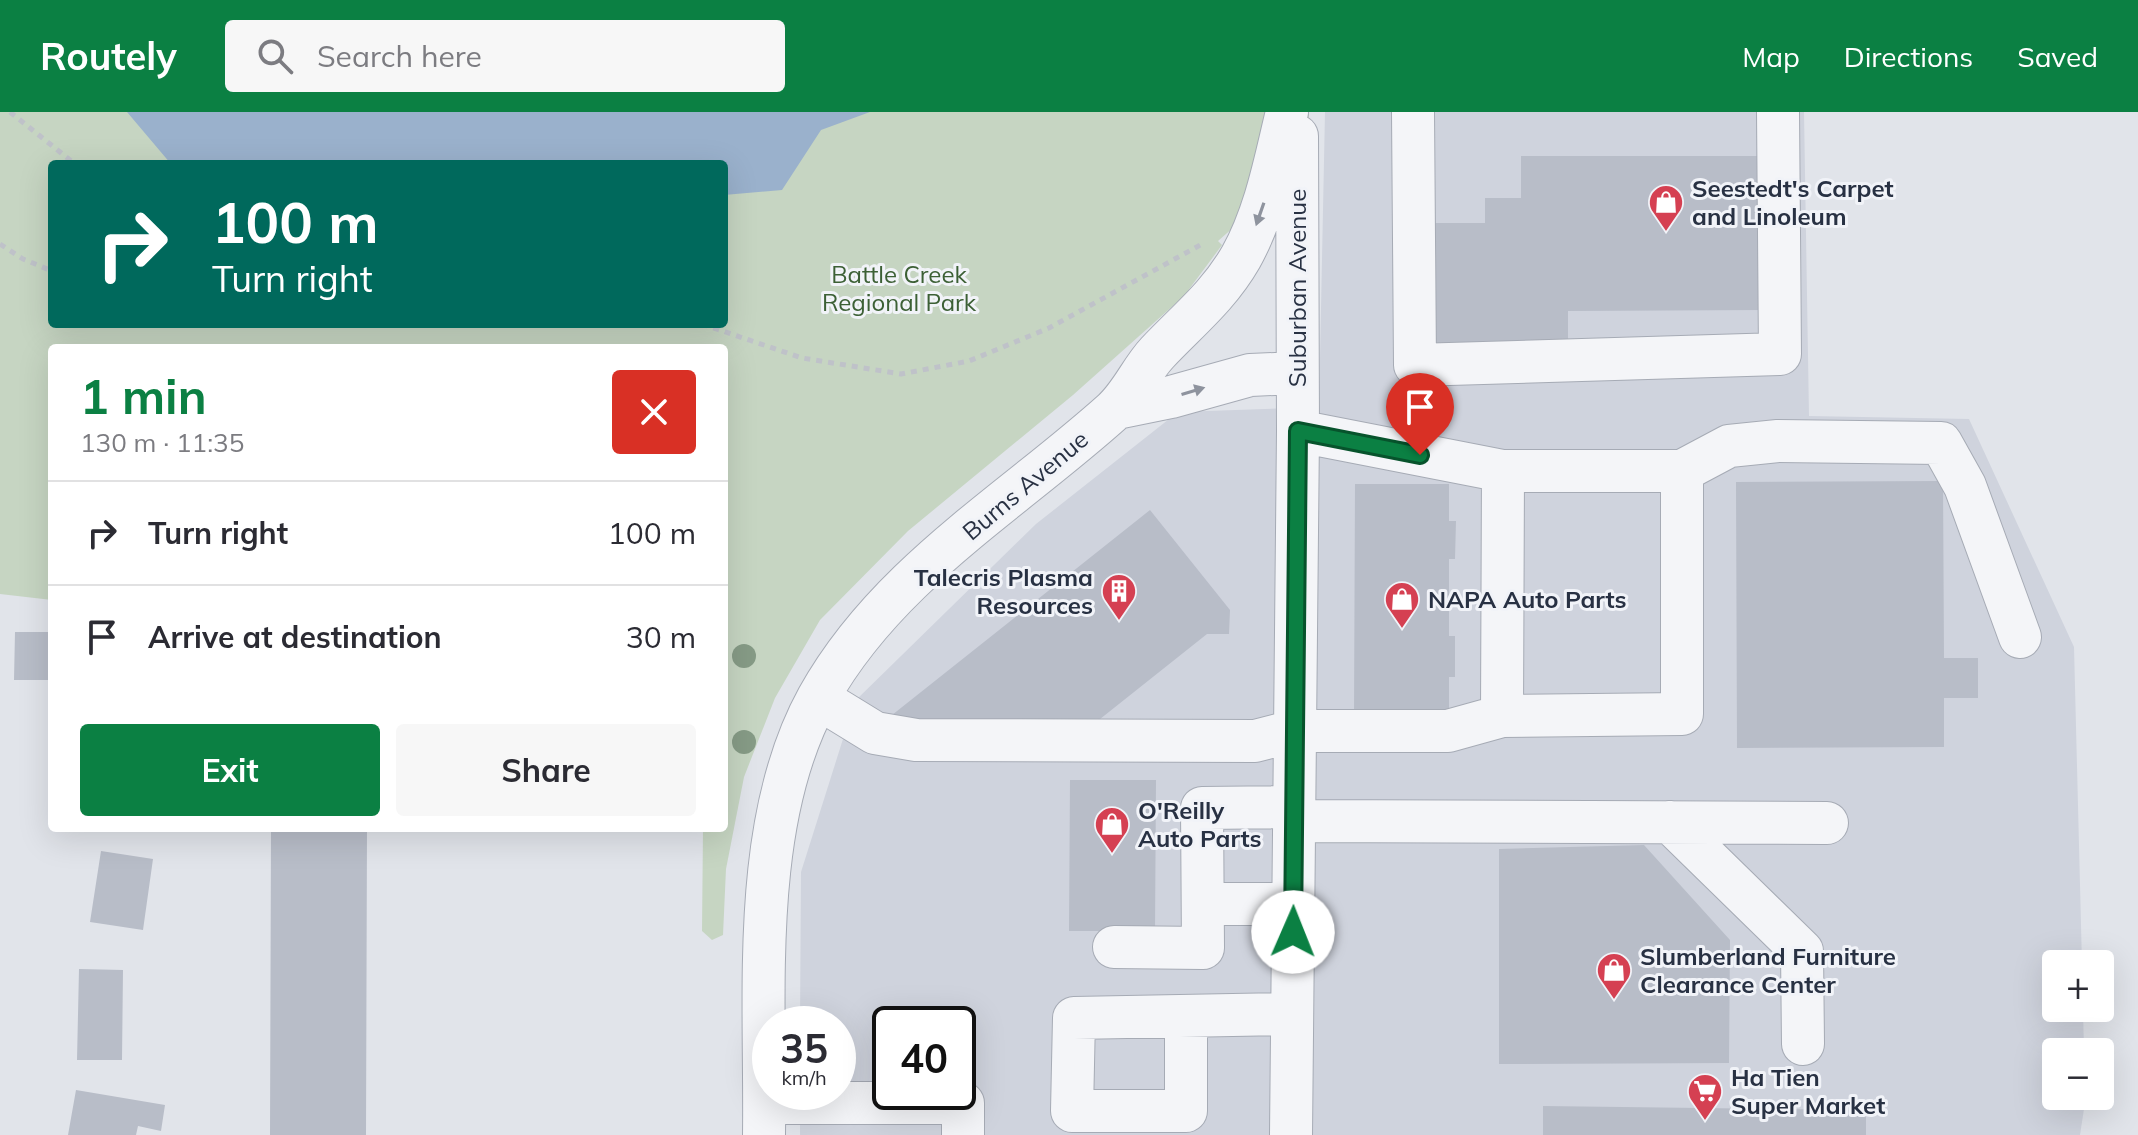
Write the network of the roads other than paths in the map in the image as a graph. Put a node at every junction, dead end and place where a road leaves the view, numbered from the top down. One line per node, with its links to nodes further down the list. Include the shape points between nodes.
1 (1287, 112): 6 (street, Burns Avenue, one-way to 6, via 1260,217 1240,259 1222,287 1156,354)
2 (1297, 112): 5 (street, Suburban Avenue)
3 (1413, 112): 4 (street, via 1415,365 1780,354)
4 (1778, 112)
5 (1297, 373): 6 (street, Burns Avenue, one-way to 5, via 1250,375); 7 (street, Suburban Avenue)
6 (1117, 408): 11 (street, Burns Avenue, via 878,611)
7 (1298, 431): 8 (street); 13 (street, Suburban Avenue)
8 (1503, 471): 9 (street); 12 (street)
9 (1682, 471): 10 (street, via 1741,444 1941,443 1965,486); 12 (street, via 1682,714)
10 (2020, 637)
11 (818, 698): 13 (street, via 875,733 916,740 1255,741); 23 (street, Burns Avenue, via 789,769 770,854)
12 (1502, 716): 13 (street, via 1448,731)
13 (1294, 731): 14 (street, Suburban Avenue)
14 (1293, 814): 15 (street); 17 (street, via 1202,808); 18 (street, Suburban Avenue)
15 (1670, 822): 16 (street); 22 (street, via 1802,951)
16 (1827, 823)
17 (1203, 904): 18 (street); 19 (street, via 1203,948)
18 (1293, 904): 20 (street, Suburban Avenue)
19 (1114, 947)
20 (1292, 1014): 21 (street); 25 (street, Suburban Avenue)
21 (1186, 1018)
22 (1803, 1044)
23 (764, 1119): 24 (street, via 963,1103)
24 (963, 1135)
25 (1291, 1135)

